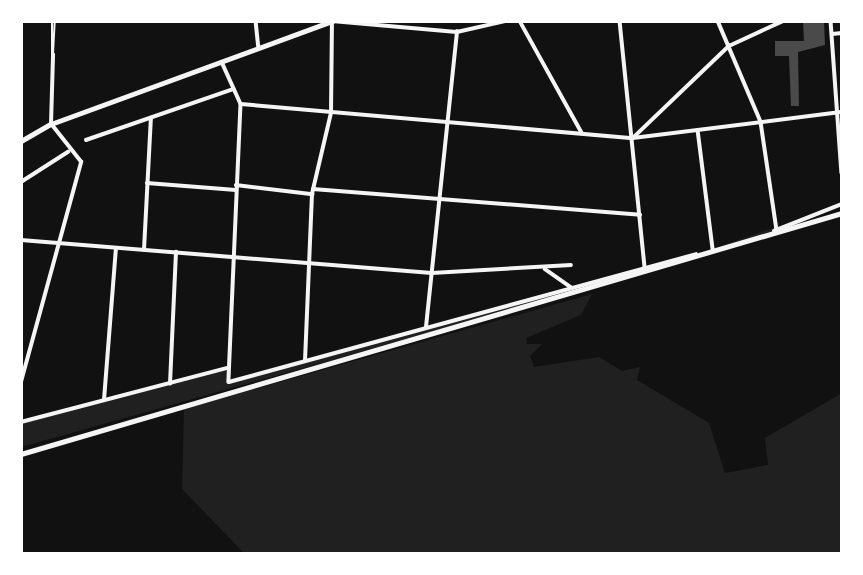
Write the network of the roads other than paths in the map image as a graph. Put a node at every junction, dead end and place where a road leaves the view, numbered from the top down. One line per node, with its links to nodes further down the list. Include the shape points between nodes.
1 (53, 21): 15 (lane); 15 (lane)
2 (256, 21): 14 (street)
3 (333, 21): 10 (street); 14 (main road); 20 (street)
4 (506, 21): 10 (street)
5 (520, 21): 27 (street)
6 (620, 21): 28 (street)
7 (718, 21): 13 (street)
8 (783, 21): 13 (street)
9 (831, 21): 12 (street)
10 (457, 32): 24 (street)
11 (842, 33): 12 (street)
12 (832, 34): 21 (street)
13 (729, 46): 23 (street); 28 (street)
14 (260, 48): 16 (main road)
15 (53, 55): 25 (street)
16 (222, 62): 17 (street); 25 (main road)
17 (233, 89): 18 (street); 22 (street)
18 (241, 104): 20 (street); 35 (street)
19 (842, 112): 21 (street)
20 (331, 113): 24 (street); 36 (street)
21 (834, 113): 23 (street); 32 (street)
22 (151, 118): 29 (street); 34 (street)
23 (761, 122): 26 (street); 41 (street)
24 (449, 123): 27 (street); 37 (street)
25 (51, 124): 30 (main road); 31 (street)
26 (698, 130): 28 (street); 45 (street)
27 (582, 134): 28 (street)
28 (633, 138): 40 (street)
29 (86, 140)
30 (21, 141)
31 (68, 152): 33 (street); 43 (street, via 81,162)
32 (842, 173)
33 (21, 183)
34 (147, 183): 35 (street); 46 (street)
35 (236, 188): 36 (street); 48 (street)
36 (312, 191): 37 (street); 49 (street)
37 (441, 200): 40 (street); 53 (street)
38 (842, 204): 41 (street)
39 (842, 213): 64 (main road, via 761,242)
40 (640, 215): 52 (street)
41 (777, 230): 45 (street)
42 (21, 240): 43 (street)
43 (59, 243): 44 (street); 60 (street)
44 (116, 248): 46 (street); 62 (street)
45 (713, 249): 52 (street)
46 (144, 250): 47 (street)
47 (176, 252): 48 (street); 61 (street)
48 (234, 257): 49 (street); 59 (street)
49 (309, 263): 53 (street); 58 (street)
50 (571, 265): 51 (street)
51 (544, 268): 53 (street); 54 (street)
52 (645, 268): 54 (street)
53 (432, 273): 57 (street)
54 (572, 288): 57 (street)
55 (21, 289): 56 (street)
56 (21, 316)
57 (426, 327): 58 (street)
58 (305, 362): 59 (street, via 229,382)
59 (227, 368): 61 (street)
60 (21, 382)
61 (170, 384): 62 (street)
62 (104, 401): 63 (street)
63 (21, 422)
64 (21, 454)

